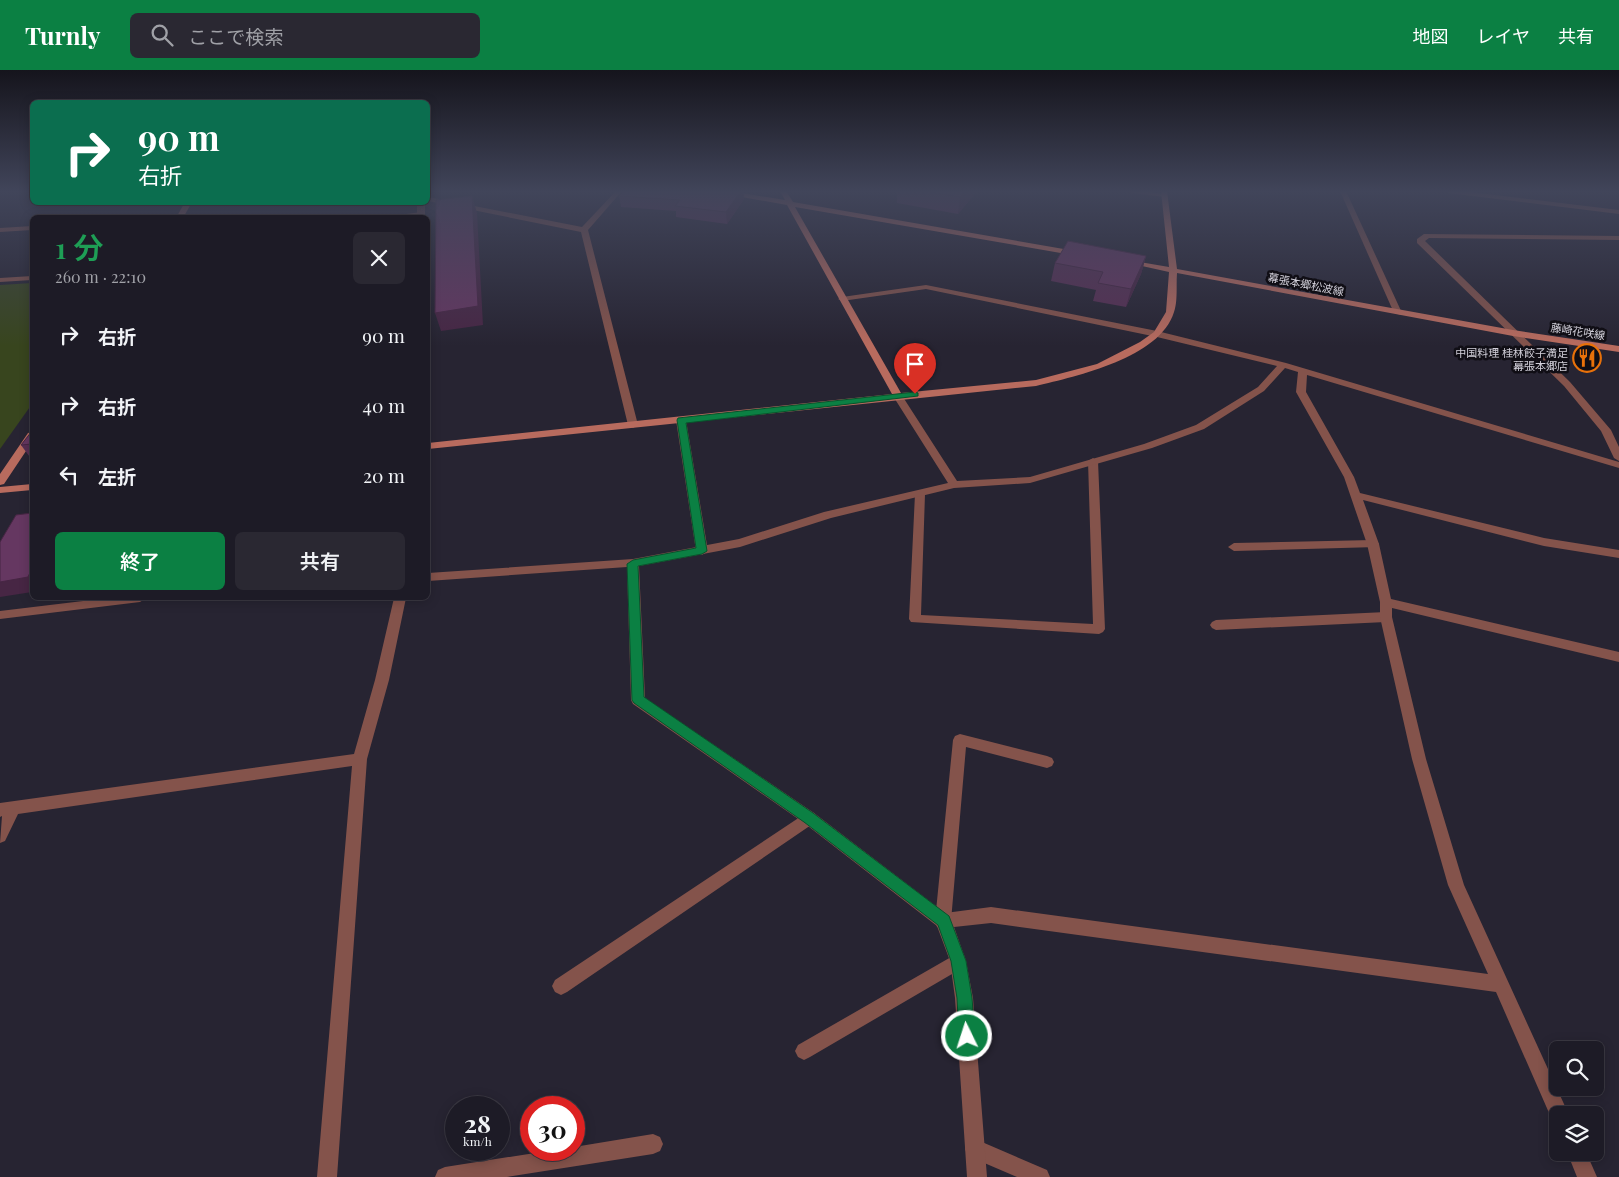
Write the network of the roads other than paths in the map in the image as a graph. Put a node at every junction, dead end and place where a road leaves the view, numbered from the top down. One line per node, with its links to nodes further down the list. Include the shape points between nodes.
1 (587, 243): 22 (street)
2 (813, 243): 12 (street)
3 (1021, 243): 7 (street)
4 (1170, 243): 9 (street)
5 (1366, 243): 13 (street)
6 (1422, 243): 14 (street)
7 (1086, 255)
8 (1115, 260): 9 (street, 幕張本郷松波線)
9 (1173, 270): 13 (street, 幕張本郷松波線); 15 (street, via 1170,312)
10 (30, 278): 11 (street)
11 (0, 280)
12 (842, 299): 15 (street, via 926,287); 20 (street)
13 (1398, 313): 14 (street, 幕張本郷松波線)
14 (1514, 333): 16 (street, 幕張本郷松波線); 25 (street, via 1567,384 1606,430)
15 (1158, 334): 18 (street); 20 (street, via 1100,366 1036,383)
16 (1534, 336): 17 (street, 藤崎花咲線)
17 (1619, 349)
18 (1283, 365): 19 (street); 26 (street, via 1261,389 1200,427)
19 (1303, 372): 27 (street); 33 (street, via 1301,392 1349,476)
20 (898, 396): 21 (street); 29 (street)
21 (681, 420): 22 (street); 36 (street)
22 (633, 425): 24 (street)
23 (30, 438): 28 (street)
24 (430, 446)
25 (1619, 458)
26 (1093, 461): 29 (street, via 1030,480); 32 (street, via 1099,629 915,619)
27 (1619, 465)
28 (0, 482)
29 (954, 485): 32 (street)
30 (30, 487): 31 (street)
31 (0, 490)
32 (920, 494): 36 (street, via 828,515)
33 (1356, 495): 34 (street); 37 (street, via 1544,542)
34 (1373, 544): 35 (street); 42 (street)
35 (1234, 547)
36 (702, 551): 38 (street)
37 (1619, 554)
38 (633, 564): 39 (street); 50 (street, via 638,700)
39 (430, 577)
40 (124, 600): 43 (street)
41 (400, 600): 47 (street)
42 (1386, 602): 44 (street); 46 (street)
43 (0, 615)
44 (1386, 617): 45 (street); 54 (street, via 1418,760 1456,885)
45 (1216, 625)
46 (1619, 656)
47 (360, 760): 49 (street); 61 (street)
48 (1048, 762): 52 (street, via 960,740)
49 (6, 809): 51 (street)
50 (809, 818): 52 (street); 55 (street)
51 (0, 836)
52 (943, 921): 53 (street); 54 (street, via 991,915)
53 (958, 961): 56 (street); 59 (street)
54 (1500, 984): 57 (street)
55 (561, 986)
56 (804, 1051)
57 (1556, 1106)
58 (653, 1144): 62 (street)
59 (976, 1149): 63 (street); 64 (street)
60 (1580, 1161): 65 (street)
61 (327, 1177)
62 (445, 1177)
63 (977, 1177)
64 (1040, 1177)
65 (1587, 1177)

